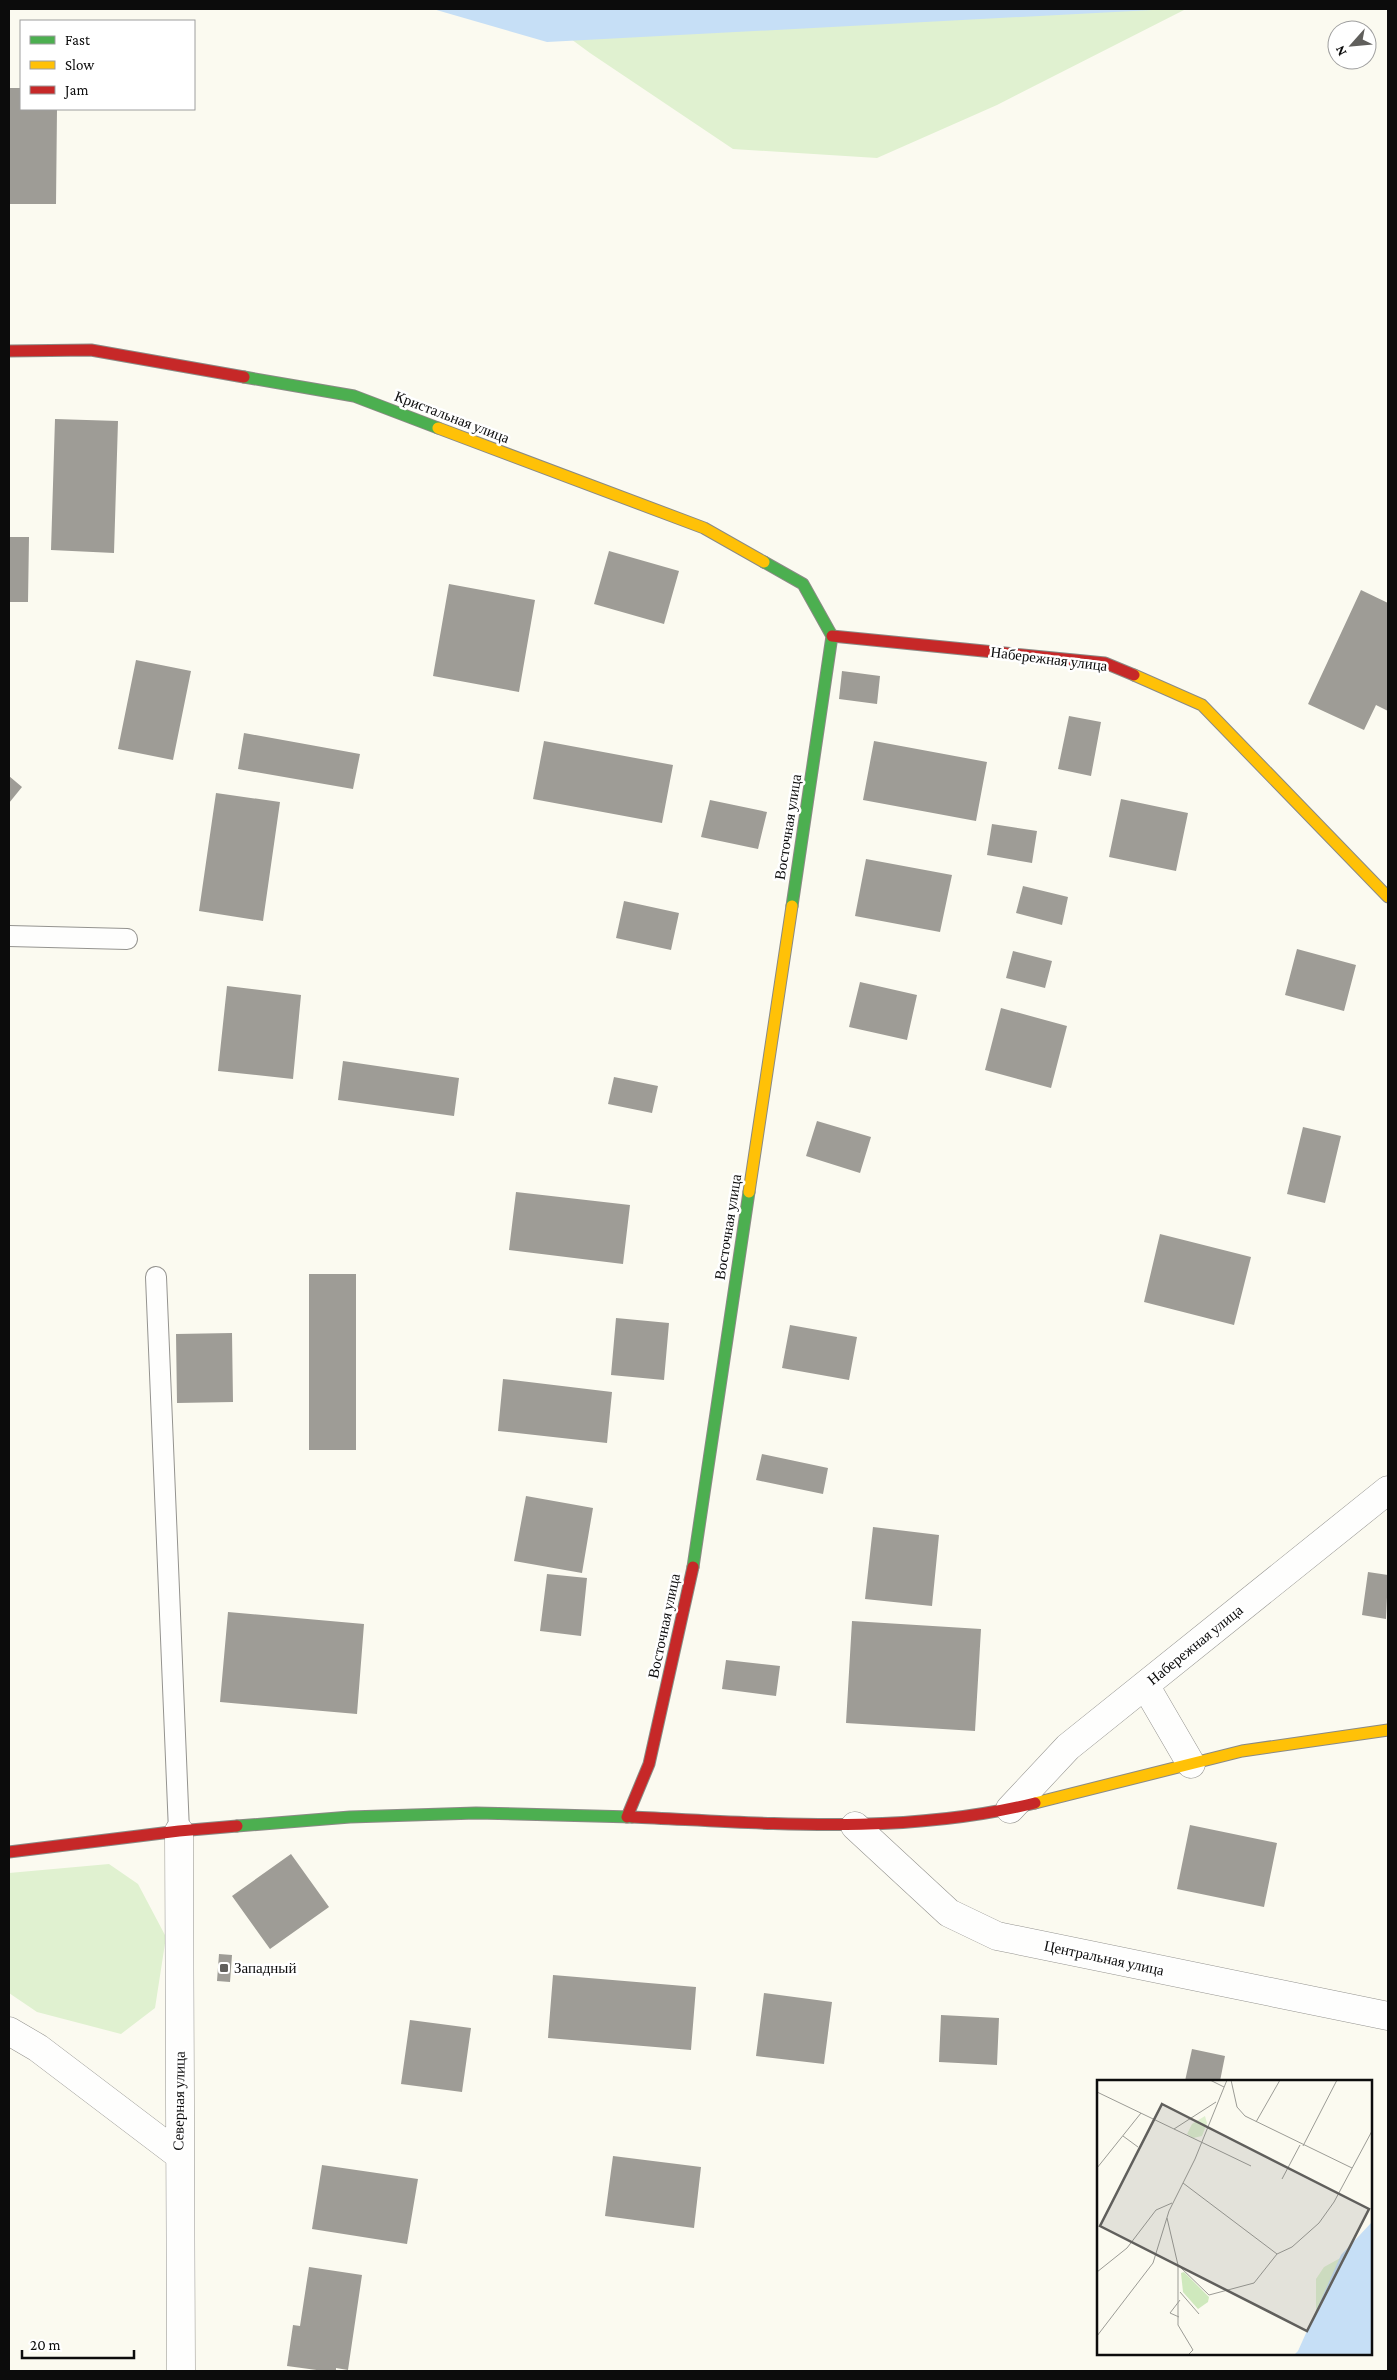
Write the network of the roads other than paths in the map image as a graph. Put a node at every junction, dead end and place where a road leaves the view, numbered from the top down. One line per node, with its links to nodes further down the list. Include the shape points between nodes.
1 (9, 351): 2 (street, Кристальная улица, via 91,350 354,396 704,528 803,584)
2 (832, 636): 3 (street, Набережная улица, via 1105,663 1202,705); 12 (street, Восточная улица, via 694,1561 649,1764)
3 (1388, 897)
4 (9, 936): 5 (lane)
5 (127, 939)
6 (156, 1277): 14 (lane)
7 (1388, 1490): 8 (street, Набережная улица)
8 (1145, 1685): 10 (street); 11 (street, Набережная улица, via 1068,1747)
9 (1388, 1730): 10 (street, via 1242,1751)
10 (1191, 1764): 11 (street)
11 (1010, 1809): 13 (street, via 942,1820)
12 (627, 1817): 13 (street); 14 (street, via 476,1813 369,1816)
13 (855, 1826): 16 (street, Центральная улица, via 949,1913 997,1936)
14 (179, 1831): 15 (street); 18 (street, Северная улица)
15 (9, 1852)
16 (1388, 2016)
17 (9, 2031): 18 (street, via 38,2048)
18 (179, 2155): 19 (street, Северная улица)
19 (181, 2371)

